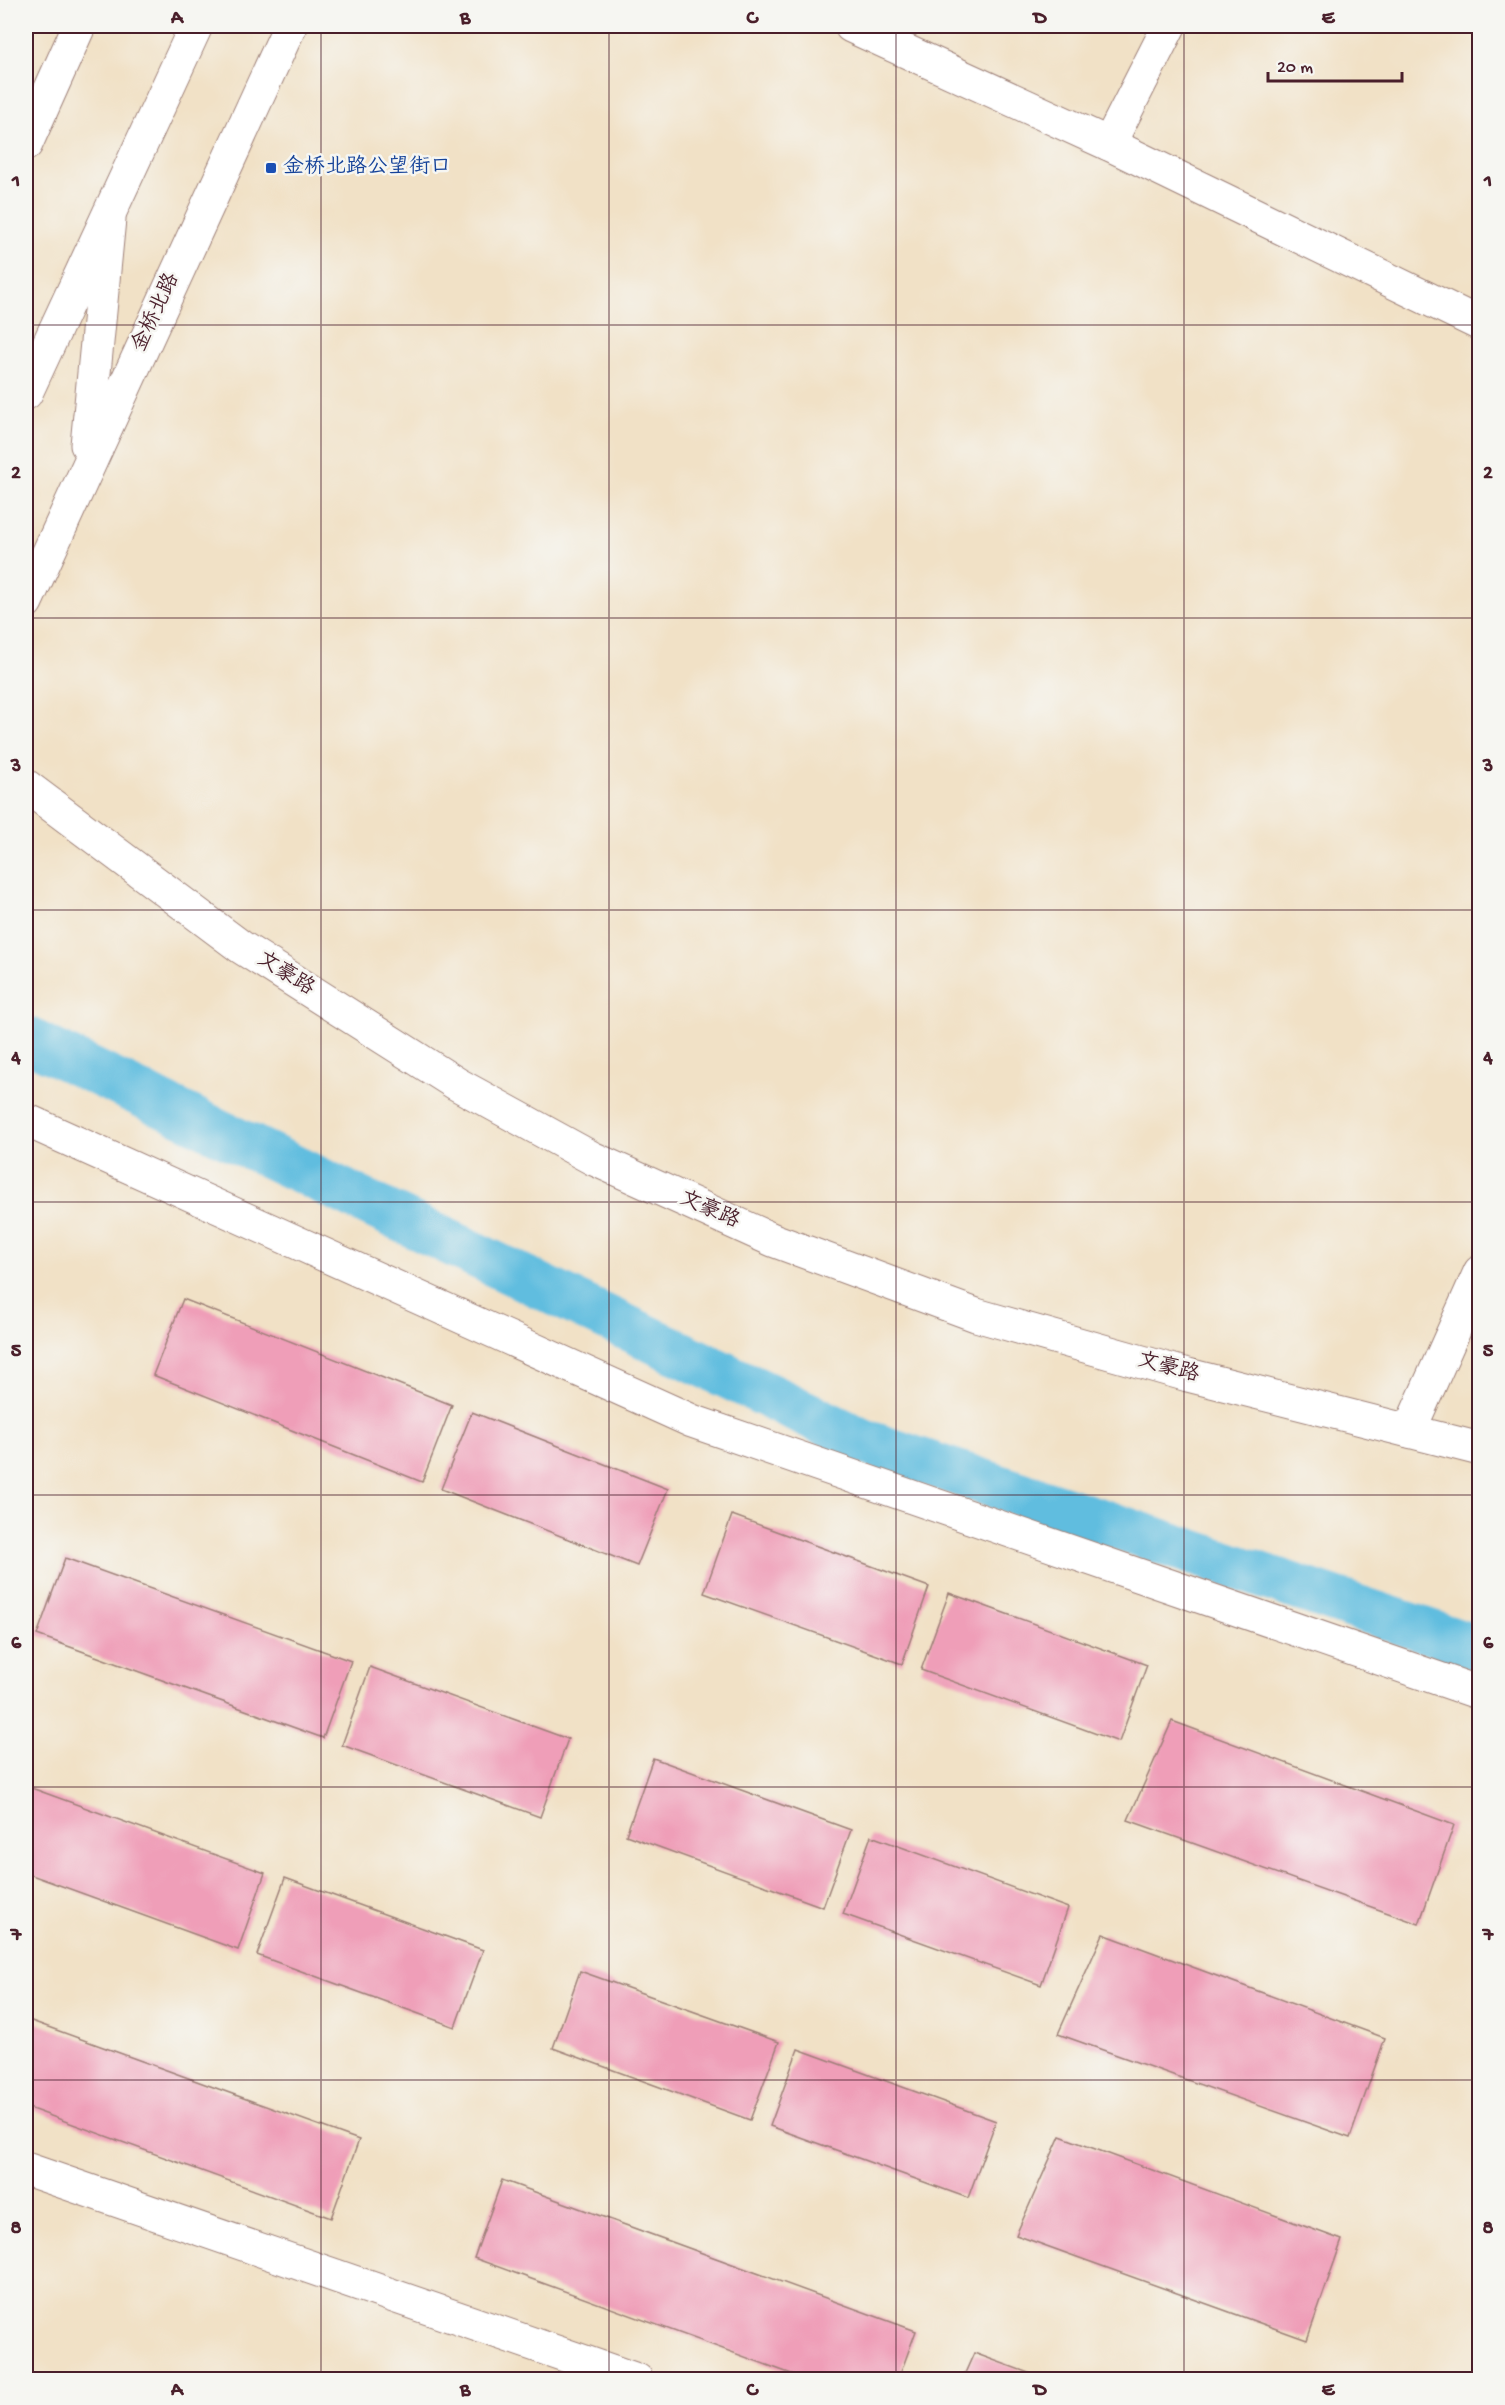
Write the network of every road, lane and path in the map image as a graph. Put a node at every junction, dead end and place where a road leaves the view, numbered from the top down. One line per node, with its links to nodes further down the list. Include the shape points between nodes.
1 (79, 26): 6 (street)
2 (196, 26): 8 (street)
3 (290, 26): 11 (street, 金桥北路)
4 (851, 26): 7 (street)
5 (1169, 26): 7 (street)
6 (26, 144)
7 (1109, 144): 9 (street)
8 (110, 211): 10 (street); 11 (street)
9 (1479, 324)
10 (26, 393)
11 (84, 471): 12 (street, 金桥北路)
12 (26, 602)
13 (26, 786): 16 (street, 文豪路, via 241,947 457,1084 592,1158 773,1240 976,1315 1188,1375)
14 (26, 1120): 18 (street, via 692,1420)
15 (1479, 1272): 16 (street)
16 (1409, 1431): 17 (street, 文豪路)
17 (1479, 1449)
18 (1479, 1693)
19 (26, 2169): 20 (street)
20 (637, 2379)

